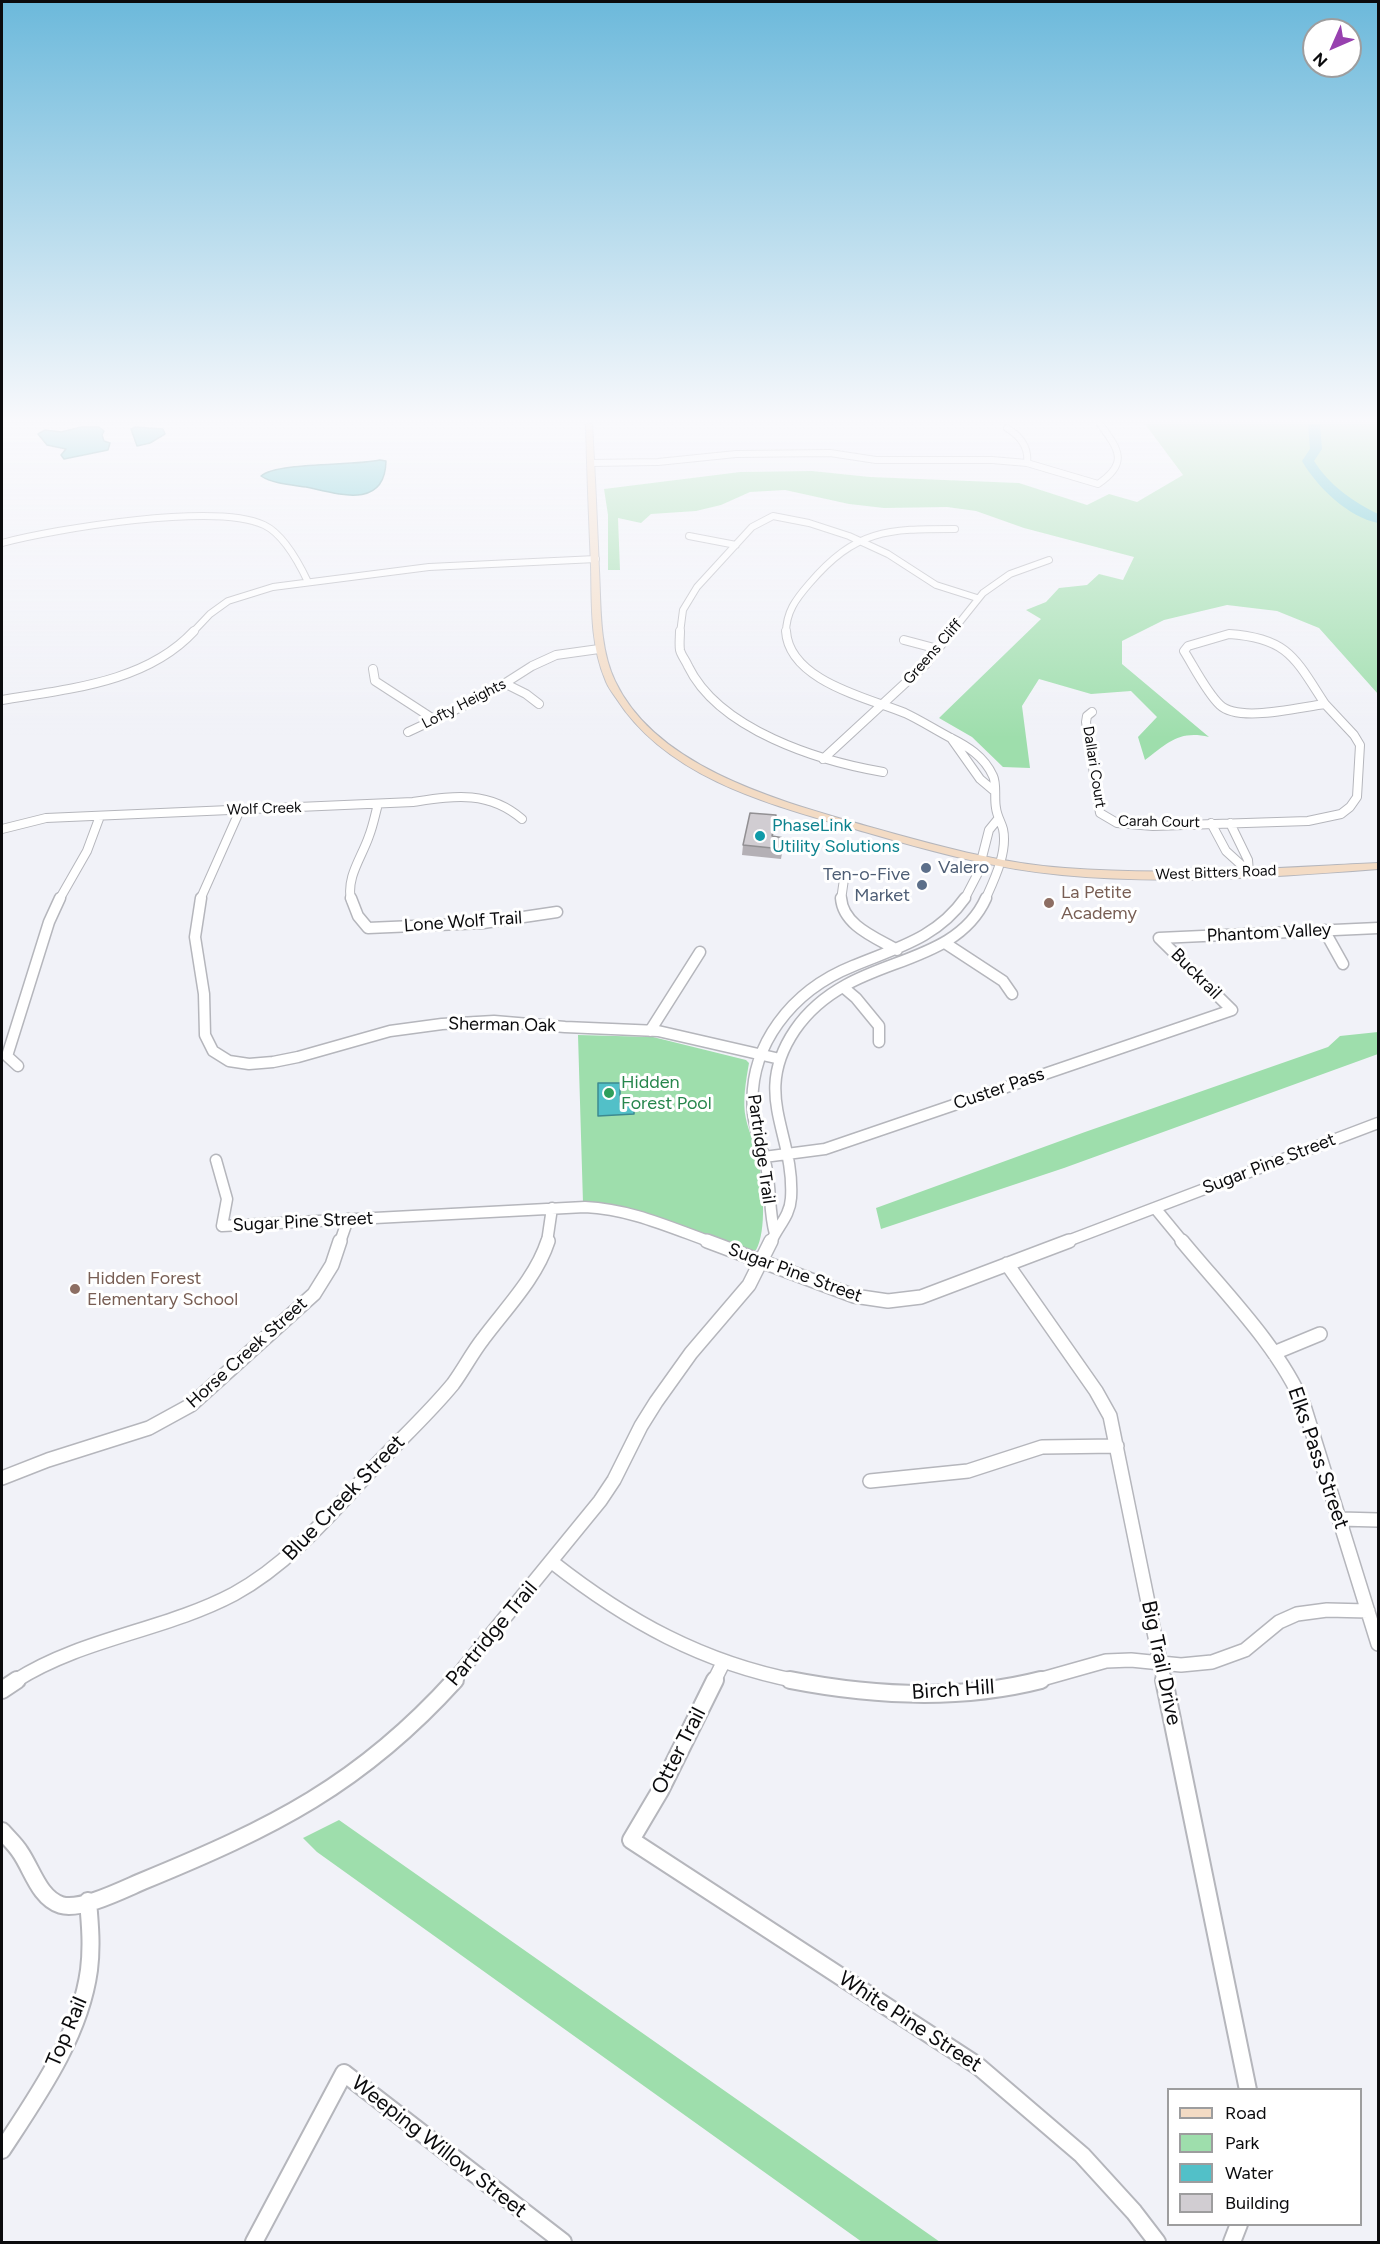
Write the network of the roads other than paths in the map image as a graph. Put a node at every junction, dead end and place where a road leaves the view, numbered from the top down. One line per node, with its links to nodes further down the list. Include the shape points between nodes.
1 (70, 529): 9 (street)
2 (268, 529): 13 (street, via 301,564)
3 (594, 529): 11 (main road, West Bitters Road)
4 (751, 529): 10 (street)
5 (830, 529): 8 (street)
6 (955, 529): 8 (street, via 896,530)
7 (689, 536): 10 (street)
8 (861, 539): 14 (street, via 928,582); 23 (street, via 841,549 820,572 791,609 786,631 792,650 805,667 844,691)
9 (2, 543)
10 (736, 545): 28 (street, via 697,586 685,606 679,641 684,660 698,682 726,710 775,740)
11 (596, 559): 13 (street, via 440,566); 17 (main road, West Bitters Road)
12 (1049, 560): 14 (street, Greens Cliff, via 1010,574)
13 (308, 582): 20 (street, via 251,592 224,603 204,617 177,647 137,668 81,687)
14 (977, 598): 16 (street, Greens Cliff)
15 (904, 640): 16 (street)
16 (938, 649): 23 (street, Greens Cliff)
17 (600, 652): 19 (street, Lofty Heights, via 550,658); 42 (main road, West Bitters Road, via 613,689 634,718 662,744 722,780 791,807)
18 (374, 669): 25 (street, via 375,681)
19 (506, 684): 21 (street); 25 (street, Lofty Heights)
20 (2, 700)
21 (539, 704)
22 (1325, 704): 22 (street, via 1289,652 1274,641 1229,634 1188,646 1184,651 1220,705 1232,712 1248,714); 40 (street, Carah Court, via 1360,745 1354,804 1343,813 1321,819)
23 (883, 705): 27 (street, via 917,718); 28 (street, Greens Cliff)
24 (1092, 712): 38 (street, Dallari Court, via 1086,722 1098,811)
25 (435, 720): 26 (street, Lofty Heights)
26 (408, 732)
27 (951, 738): 29 (street, via 969,746); 30 (street)
28 (824, 759): 31 (street)
29 (982, 761): 30 (street); 32 (street, Partridge Trail, via 994,777)
30 (967, 763): 32 (street)
31 (883, 772)
32 (993, 790): 37 (street, Partridge Trail)
33 (378, 804): 34 (street, Wolf Creek); 36 (street, Wolf Creek, via 476,797 507,805); 47 (street, Lone Wolf Trail, via 369,838 350,882 352,905 368,928 515,920)
34 (240, 810): 35 (street, Wolf Creek); 60 (street, Sherman Oak, via 206,882 195,928 207,1045 226,1060 263,1065 368,1036 452,1022)
35 (100, 816): 41 (street, Wolf Creek, via 46,818); 63 (street, via 87,851 58,901)
36 (522, 819)
37 (998, 819): 42 (street, Partridge Trail, via 989,827); 43 (street, Partridge Trail, via 1004,831)
38 (1107, 820): 39 (street, Carah Court, via 1173,825)
39 (1211, 823): 40 (street, Carah Court); 45 (street, via 1230,858)
40 (1230, 823): 45 (street, via 1248,860)
41 (2, 829)
42 (981, 860): 43 (main road, West Bitters Road); 52 (street, Partridge Trail, via 969,890 954,912 931,933)
43 (998, 863): 45 (main road, West Bitters Road, via 1112,875); 51 (street, Partridge Trail, via 983,904)
44 (1378, 866): 45 (main road, West Bitters Road)
45 (1249, 872)
46 (844, 879): 52 (street, via 841,900 848,916)
47 (557, 912)
48 (1378, 928): 49 (street, Phantom Valley)
49 (1324, 930): 50 (street, Phantom Valley); 54 (street)
50 (1160, 938): 59 (street, Buckrail)
51 (945, 943): 56 (street, Partridge Trail, via 927,954); 58 (street, via 1003,981)
52 (897, 950): 55 (street, Partridge Trail)
53 (700, 952): 60 (street)
54 (1343, 964)
55 (853, 965): 56 (street); 62 (street, Partridge Trail, via 796,1000 771,1030)
56 (863, 977): 57 (street, Partridge Trail)
57 (843, 987): 61 (street, via 879,1026); 64 (street, Partridge Trail, via 804,1018)
58 (1012, 993)
59 (1232, 1010): 67 (street, Custer Pass, via 825,1149)
60 (650, 1031): 62 (street, Sherman Oak)
61 (879, 1042)
62 (759, 1054): 64 (street, Sherman Oak); 68 (street, Partridge Trail, via 752,1095 753,1116)
63 (4, 1057): 65 (street)
64 (780, 1059): 67 (street, Partridge Trail, via 774,1102)
65 (18, 1066)
66 (1378, 1123): 71 (street, Sugar Pine Street)
67 (785, 1155): 68 (street, Custer Pass); 73 (street, Partridge Trail, via 791,1194 786,1219)
68 (764, 1157): 73 (street, Partridge Trail, via 769,1216)
69 (216, 1160): 72 (street, Sugar Pine Street, via 228,1197 222,1226)
70 (552, 1208): 72 (street, Sugar Pine Street); 74 (street, Sugar Pine Street, via 609,1208 633,1214); 88 (street, Blue Creek Street, via 543,1256 454,1382 300,1547 258,1580 219,1601 67,1652)
71 (1155, 1208): 75 (street, Sugar Pine Street); 77 (street, Elks Pass Street)
72 (348, 1219): 79 (street, Horse Creek Street, via 333,1265 314,1294 191,1405 135,1433)
73 (775, 1234): 74 (street, Partridge Trail)
74 (763, 1262): 75 (street, Sugar Pine Street, via 854,1296 898,1302); 83 (street, Partridge Trail, via 750,1284 685,1360 642,1425 611,1484)
75 (1007, 1264): 78 (street, Big Trail Drive, via 1096,1392 1110,1416)
76 (1320, 1334): 77 (street)
77 (1274, 1353): 81 (street, Elks Pass Street, via 1293,1380 1304,1406)
78 (1117, 1446): 80 (street, via 1041,1447 968,1470); 87 (street, Big Trail Drive)
79 (2, 1478)
80 (870, 1481)
81 (1340, 1519): 82 (street); 84 (street, Elks Pass Street)
82 (1378, 1520)
83 (552, 1562): 86 (street, Birch Hill, via 646,1627); 91 (street, Partridge Trail, via 469,1665 414,1723 345,1780 294,1814 240,1842)
84 (1368, 1611): 85 (street, Elks Pass Street); 87 (street, Birch Hill, via 1313,1609 1285,1618 1240,1652 1206,1663)
85 (1378, 1644)
86 (724, 1661): 87 (street, Birch Hill, via 812,1685 874,1694 937,1694 998,1688 1109,1661 1141,1659); 90 (street, Otter Trail, via 660,1791)
87 (1160, 1663): 92 (street, Big Trail Drive)
88 (2, 1690)
89 (2, 1831): 91 (street, Partridge Trail, via 54,1902 66,1906)
90 (631, 1840): 97 (street, White Pine Street, via 978,2066 1083,2155)
91 (88, 1901): 93 (street, Top Rail, via 91,1968 77,2019 44,2085)
92 (1248, 2088)
93 (2, 2150)
94 (1238, 2226): 98 (street)
95 (254, 2242): 96 (street, Weeping Willow Street, via 344,2073)
96 (563, 2242)
97 (1157, 2242)
98 (1232, 2242)

